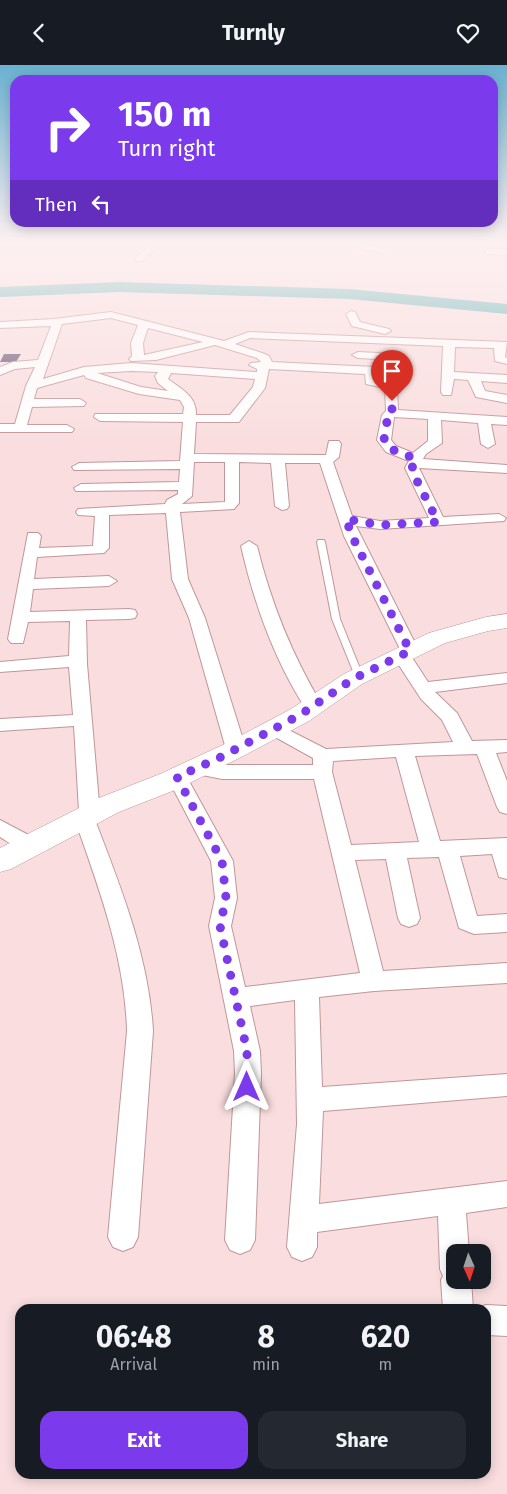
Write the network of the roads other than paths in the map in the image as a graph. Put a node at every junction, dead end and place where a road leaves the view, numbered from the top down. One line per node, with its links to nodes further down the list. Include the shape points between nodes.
1 (351, 314): 10 (street, via 356,324)
2 (58, 321): 3 (street); 4 (street, via 112,315); 16 (street)
3 (43, 322): 5 (street); 6 (street)
4 (144, 324): 8 (street); 13 (street, via 137,343)
5 (0, 325)
6 (4, 337)
7 (450, 339): 10 (street); 11 (street); 24 (street)
8 (206, 340): 9 (street, via 250,335); 13 (street, via 153,357); 14 (street); 17 (street, via 264,357)
9 (400, 341): 10 (street); 12 (street, via 395,356)
10 (429, 342)
11 (503, 345): 15 (street, via 499,359)
12 (382, 357): 21 (street, via 358,353); 22 (street, via 381,370)
13 (138, 358): 20 (street, via 101,361)
14 (203, 360): 17 (street); 23 (street)
15 (507, 361)
16 (43, 363): 19 (street, via 13,366); 27 (street)
17 (264, 369): 21 (street, via 312,363); 23 (street); 35 (street, via 259,388 237,417 227,420)
18 (168, 370): 20 (street, via 136,367); 23 (street); 28 (street, via 162,380)
19 (0, 371)
20 (85, 371): 27 (street); 28 (street, via 139,390)
21 (353, 371): 22 (street)
22 (372, 371): 32 (street, via 370,381 391,386)
23 (186, 372)
24 (448, 375): 25 (street); 33 (street)
25 (472, 377): 26 (street); 29 (street, via 480,394)
26 (507, 379)
27 (35, 384): 30 (street)
28 (182, 397): 35 (street, via 190,404)
29 (507, 399)
30 (27, 403): 31 (street); 38 (street)
31 (80, 403)
32 (392, 413): 33 (street); 46 (street, via 388,415 384,440 391,449)
33 (438, 416): 36 (street); 46 (street, via 435,443 422,450)
34 (100, 417): 35 (street)
35 (190, 419): 47 (street)
36 (484, 419): 37 (street); 42 (street)
37 (507, 421)
38 (20, 428): 39 (street); 40 (street)
39 (0, 429)
40 (67, 429)
41 (334, 444): 45 (street, via 332,457)
42 (488, 444)
43 (232, 459): 44 (street); 47 (street); 53 (street, via 231,505)
44 (278, 459): 45 (street); 52 (street)
45 (325, 459): 57 (street)
46 (415, 461): 49 (street); 58 (street, via 413,473)
47 (187, 462): 48 (street); 50 (street)
48 (79, 467)
49 (507, 469)
50 (185, 486): 51 (street); 53 (street, via 185,496 173,502)
51 (81, 487)
52 (282, 505)
53 (173, 509): 54 (street); 82 (street, via 180,579 196,618)
54 (102, 512): 55 (street); 62 (street, via 99,550)
55 (82, 513)
56 (499, 518): 58 (street)
57 (346, 519): 58 (street, via 380,525); 70 (street)
58 (438, 522)
59 (32, 536): 62 (street)
60 (321, 542): 73 (lane, via 336,619)
61 (249, 546): 76 (street, via 276,637)
62 (30, 553): 64 (street)
63 (109, 581): 64 (street)
64 (25, 584): 67 (street)
65 (129, 614): 66 (street)
66 (78, 615): 67 (street); 71 (street)
67 (20, 617): 69 (street)
68 (507, 621): 70 (street, via 437,638)
69 (17, 639)
70 (406, 654): 73 (street); 75 (street)
71 (78, 661): 72 (street); 77 (street)
72 (0, 667)
73 (359, 676): 76 (street)
74 (507, 678): 75 (street)
75 (423, 687): 81 (street)
76 (313, 705): 79 (street)
77 (82, 720): 78 (street); 88 (street)
78 (0, 725)
79 (273, 728): 82 (street); 84 (street)
80 (507, 746): 81 (street)
81 (475, 748): 83 (street); 87 (street)
82 (236, 749): 85 (street)
83 (404, 752): 84 (street, via 331,754); 92 (street)
84 (323, 764): 85 (street, via 222,772); 94 (street)
85 (202, 765): 86 (street)
86 (177, 777): 88 (street); 102 (street, via 222,861 226,898 220,926)
87 (507, 807)
88 (87, 816): 90 (street); 107 (street, via 116,903 139,1005 140,1031)
89 (0, 827): 90 (street)
90 (30, 845): 95 (street)
91 (503, 846): 92 (street); 96 (street)
92 (439, 849): 93 (street); 98 (street, via 467,922 474,925)
93 (394, 851): 94 (street); 97 (street)
94 (342, 853): 100 (street)
95 (0, 861)
96 (507, 871)
97 (410, 918)
98 (507, 923)
99 (507, 973): 100 (street)
100 (374, 981): 101 (street)
101 (306, 989): 102 (street); 104 (street)
102 (235, 998): 108 (street, via 247,1051 248,1073)
103 (507, 1085): 104 (street)
104 (309, 1099): 106 (street, via 303,1234)
105 (507, 1194): 106 (street)
106 (451, 1201): 109 (street)
107 (123, 1237)
108 (240, 1240)
109 (454, 1244)
110 (457, 1289): 111 (street)
111 (458, 1304)
112 (491, 1319): 113 (street)
113 (507, 1321)

